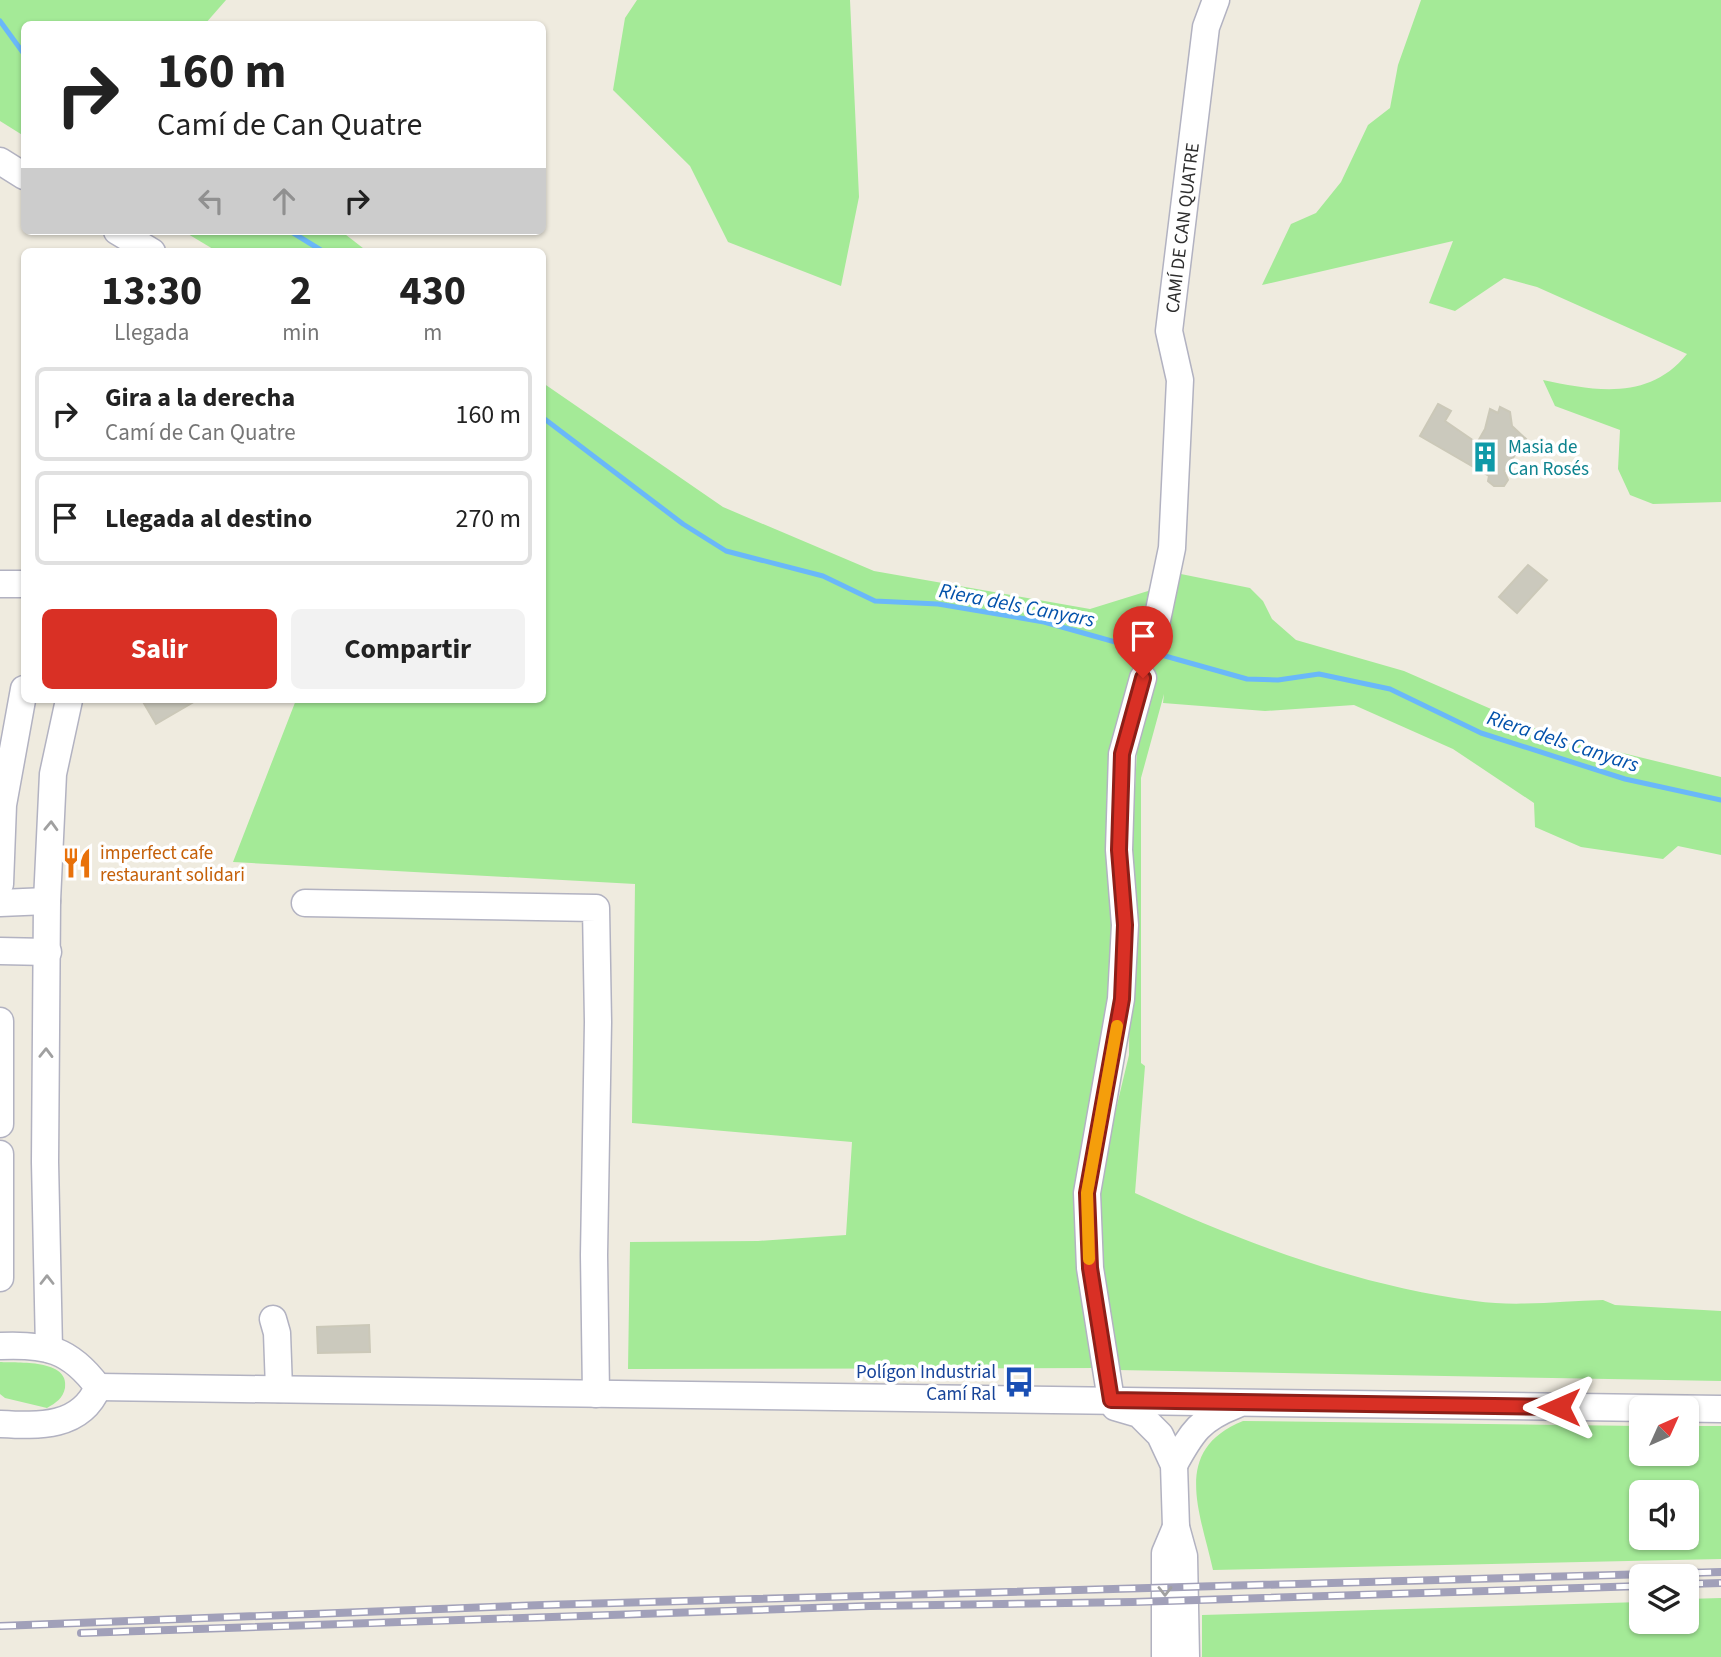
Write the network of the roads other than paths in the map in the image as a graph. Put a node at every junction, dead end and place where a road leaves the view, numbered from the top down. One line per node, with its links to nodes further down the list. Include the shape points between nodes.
1 (1216, 0): 8 (street, CAMÍ DE CAN QUATRE, via 1206,27 1169,331 1180,380 1172,548)
2 (0, 161): 3 (street)
3 (21, 174)
4 (124, 235): 5 (street)
5 (145, 248)
6 (0, 583): 7 (street)
7 (21, 584)
8 (1156, 625)
9 (1143, 678): 31 (street, via 1122,754 1122,999 1087,1193)
10 (21, 703): 12 (street, via 3,805)
11 (68, 703): 13 (street, one-way to 11, via 53,774)
12 (0, 884)
13 (47, 901): 14 (street); 17 (street)
14 (0, 903)
15 (305, 903): 30 (street, via 596,908)
16 (0, 951): 17 (street)
17 (48, 952): 19 (street, one-way to 17)
18 (0, 1021): 20 (street)
19 (46, 1114): 20 (street); 23 (street)
20 (1, 1117): 21 (street)
21 (0, 1124)
22 (1, 1158): 23 (street); 24 (street)
23 (46, 1161): 27 (street, one-way to 23)
24 (0, 1278)
25 (273, 1320): 29 (street)
26 (0, 1346): 27 (street)
27 (49, 1349): 28 (street, via 83,1366)
28 (99, 1387): 29 (street); 34 (street, via 92,1402 75,1416 53,1424)
29 (279, 1389): 30 (street)
30 (596, 1394): 31 (street)
31 (1103, 1401): 32 (street); 35 (street, via 1139,1414 1160,1435)
32 (1238, 1404): 33 (street); 35 (street, via 1211,1415 1191,1434)
33 (1721, 1409)
34 (0, 1424)
35 (1174, 1465): 36 (street)
36 (1176, 1527): 37 (street, one-way to 37, via 1165,1553); 38 (street, via 1184,1556)
37 (1165, 1657)
38 (1186, 1657)

